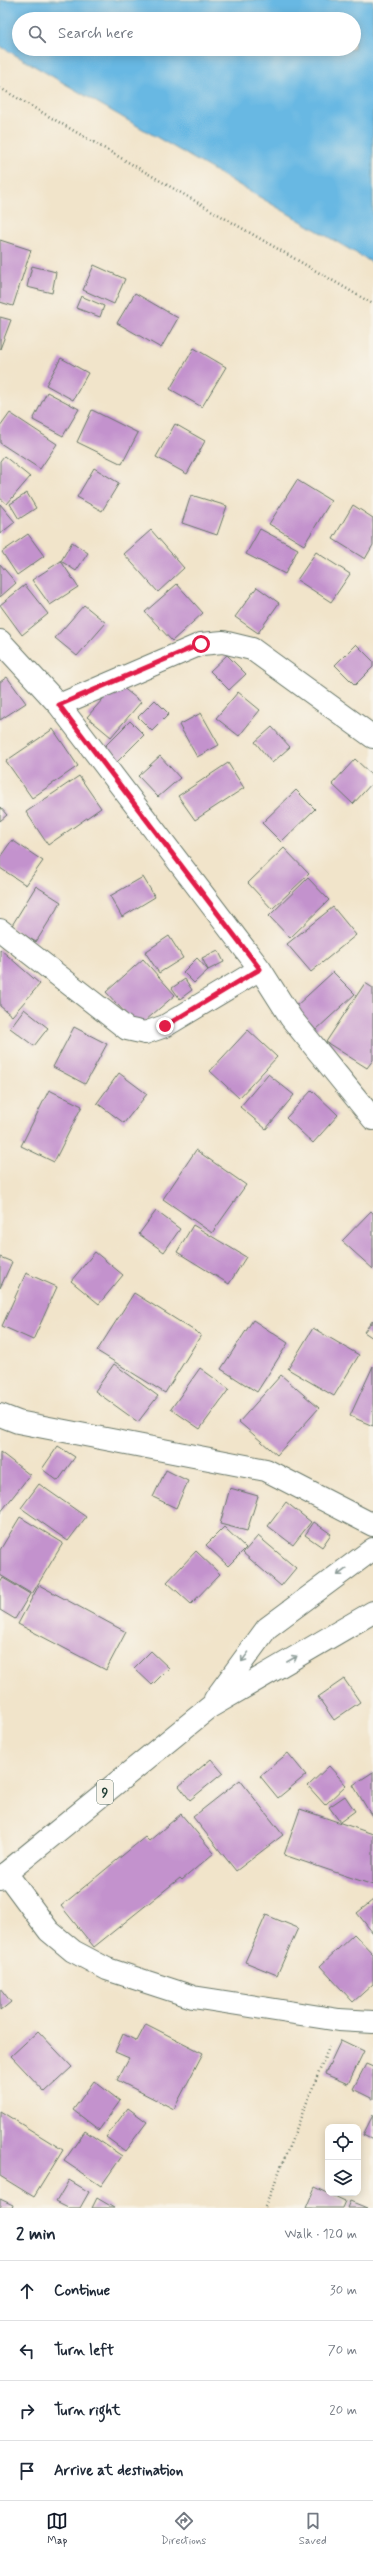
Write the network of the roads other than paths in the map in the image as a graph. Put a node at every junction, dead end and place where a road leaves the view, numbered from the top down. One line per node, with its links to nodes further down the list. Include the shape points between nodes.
1 (0, 641): 2 (main road)
2 (59, 705): 3 (main road, via 201,644 223,642 252,649); 5 (main road)
3 (373, 737)
4 (0, 930): 5 (main road, via 127,1029 145,1033 165,1026)
5 (260, 969): 6 (main road, via 291,1018)
6 (370, 1108)
7 (0, 1415): 8 (main road, via 18,1422 266,1470)
8 (373, 1525)
9 (373, 1548): 11 (main road, 9, one-way to 11, via 267,1628)
10 (373, 1612): 11 (main road, 9, one-way to 10)
11 (210, 1707): 12 (main road, 9)
12 (3, 1875): 13 (main road, via 49,1931 73,1951 107,1969 194,1997 339,2020)
13 (373, 2022)

